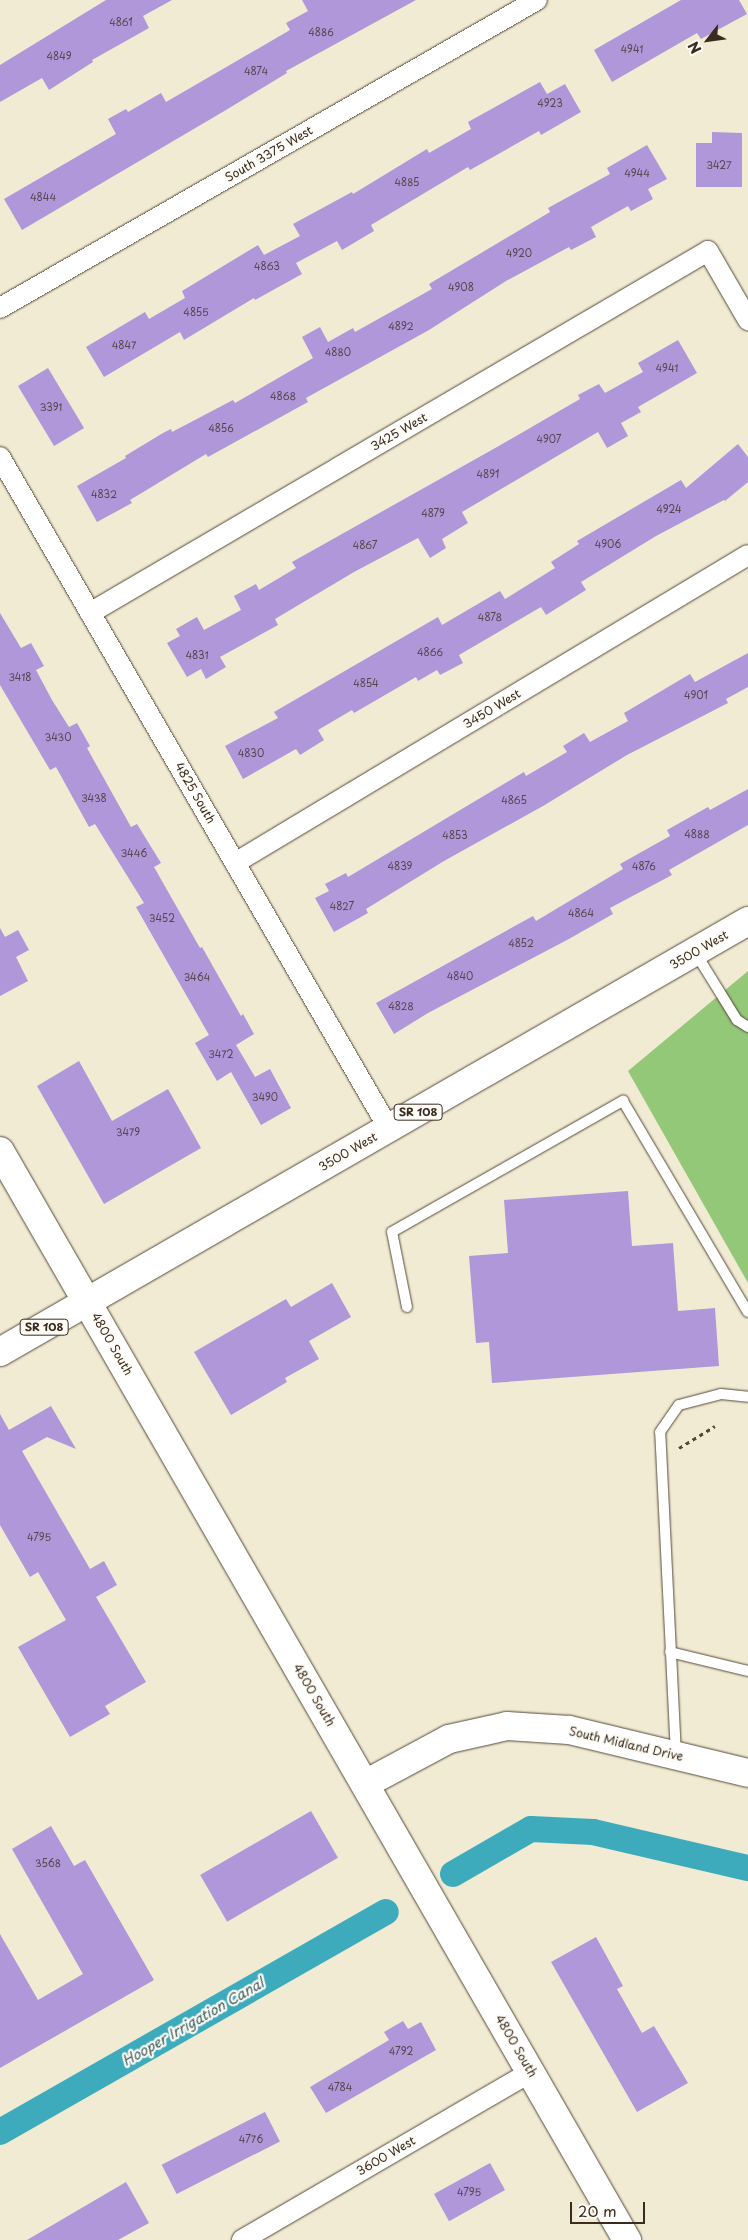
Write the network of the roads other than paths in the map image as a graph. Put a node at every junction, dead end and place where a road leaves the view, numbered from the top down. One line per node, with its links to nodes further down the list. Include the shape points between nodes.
1 (537, 0): 2 (street, South 3375 West)
2 (0, 308)
3 (748, 320): 6 (street, 3425 West, via 708,251)
4 (0, 457): 6 (street, 4825 South)
5 (748, 556): 7 (street, 3450 West)
6 (90, 613): 7 (street, 4825 South)
7 (235, 863): 11 (street, 4825 South)
8 (748, 922): 9 (street, 3500 West / SR 108)
9 (695, 952): 10 (lane, via 737,1020); 11 (street, 3500 West / SR 108)
10 (748, 1028)
11 (389, 1128): 13 (street, 3500 West / SR 108)
12 (0, 1150): 13 (street, 4800 South)
13 (88, 1302): 16 (street, 3500 West / SR 108); 22 (street, 4800 South)
14 (407, 1307): 15 (lane, via 392,1232 623,1101)
15 (748, 1312)
16 (0, 1352)
17 (748, 1397): 18 (lane, via 721,1394 678,1405 660,1432)
18 (670, 1652): 19 (lane); 20 (lane)
19 (748, 1670)
20 (676, 1756): 21 (street, South Midland Drive); 22 (street, South Midland Drive, via 569,1730 507,1726 449,1739)
21 (748, 1773)
22 (365, 1784): 23 (street, 4800 South)
23 (531, 2072): 24 (street, 3600 West); 25 (street, 4800 South)
24 (242, 2240)
25 (627, 2240)

